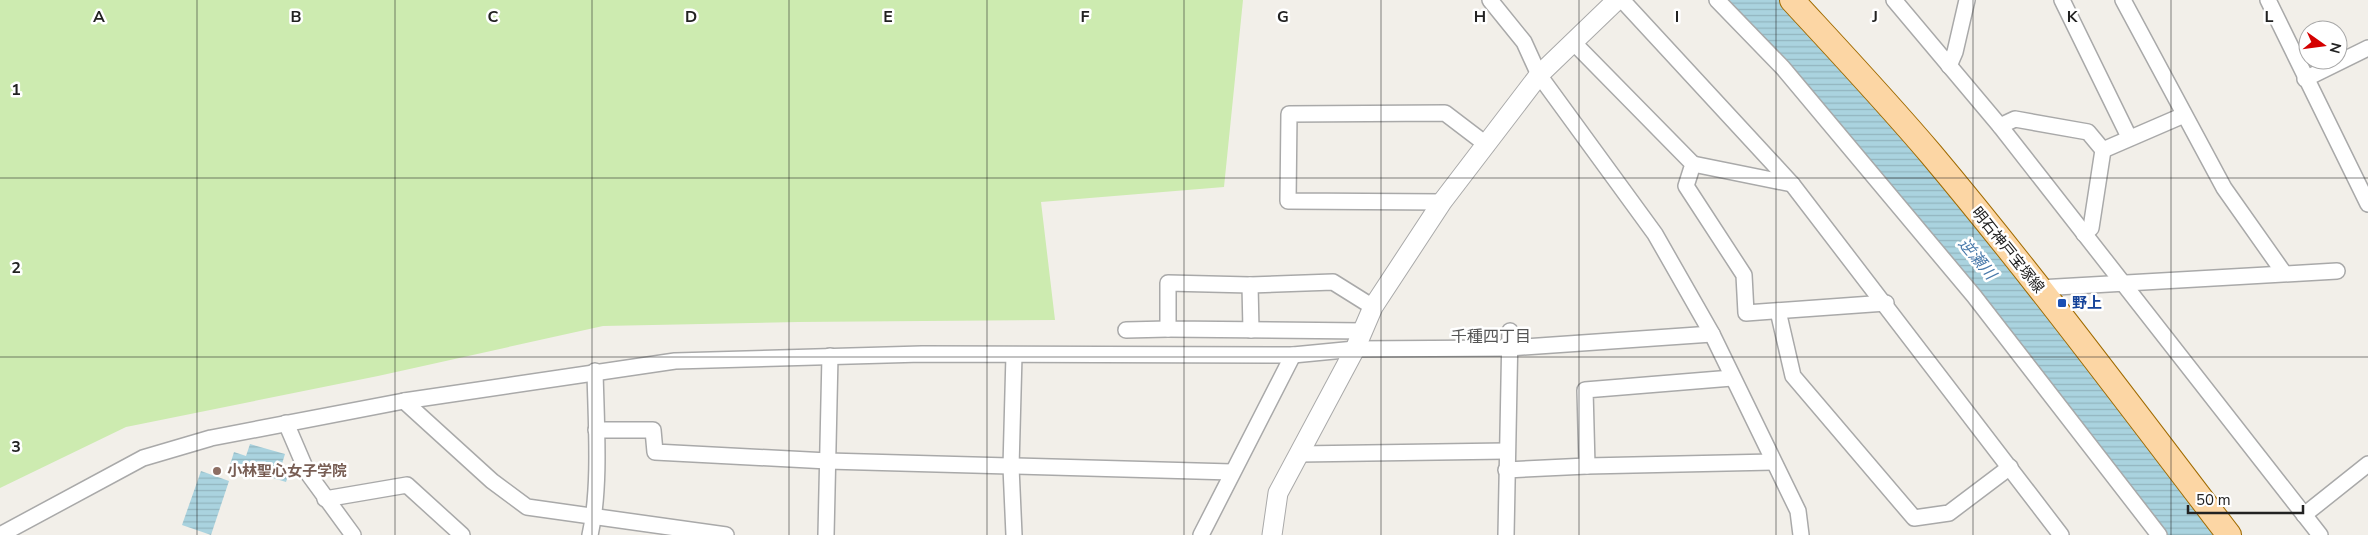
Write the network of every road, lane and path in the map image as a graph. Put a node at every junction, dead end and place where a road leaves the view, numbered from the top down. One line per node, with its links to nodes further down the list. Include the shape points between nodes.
1 (1490, 0): 14 (street, via 1524,42)
2 (1617, 0): 11 (street)
3 (1622, 0): 22 (street)
4 (1716, 0): 75 (street, via 1783,68 1974,296)
5 (1792, 0): 30 (main road, 明石神戸宝塚線, via 1932,155)
6 (1894, 0): 13 (street)
7 (1967, 0): 13 (street)
8 (2062, 0): 18 (street)
9 (2123, 0): 16 (street)
10 (2268, 0): 15 (street)
11 (1574, 43): 14 (street); 21 (street)
12 (2368, 48): 15 (street)
13 (1950, 66): 17 (street)
14 (1539, 75): 19 (street); 39 (street, via 1655,234)
15 (2306, 79): 24 (street)
16 (2184, 115): 18 (street); 27 (street, via 2224,188)
17 (2000, 126): 20 (street, via 2015,119 2088,132); 25 (street)
18 (2129, 137): 20 (street)
19 (1487, 145): 23 (street); 23 (street, via 1445,114 1289,114 1288,201)
20 (2103, 150): 25 (street, via 2091,228)
21 (1693, 164): 22 (street); 33 (street, via 1686,186 1744,275 1746,313)
22 (1792, 184): 31 (street)
23 (1442, 202): 32 (street)
24 (2368, 204)
25 (2084, 234): 28 (street)
26 (2337, 271): 27 (street)
27 (2284, 273): 28 (street)
28 (2122, 284): 30 (street); 61 (street)
29 (1250, 285): 32 (street, via 1332,282); 34 (street, via 1168,283); 36 (street)
30 (2039, 288): 76 (main road, 明石神戸宝塚線)
31 (1886, 303): 33 (street); 57 (street)
32 (1373, 307): 37 (street)
33 (1778, 311): 57 (street, via 1793,376 1914,518 1949,513)
34 (1168, 329): 35 (street); 36 (street)
35 (1126, 330)
36 (1251, 330): 37 (street)
37 (1364, 331): 41 (street)
38 (1510, 331): 40 (street)
39 (1712, 334): 40 (street); 46 (street)
40 (1509, 348): 41 (street); 50 (street)
41 (1355, 349): 44 (street); 51 (street)
42 (1014, 354): 43 (street); 44 (street); 55 (street)
43 (830, 356): 45 (street, via 675,361); 52 (street)
44 (1292, 356): 59 (street)
45 (595, 371): 47 (street); 49 (street)
46 (1732, 378): 53 (street); 56 (street, via 1585,390)
47 (404, 401): 48 (street); 62 (street, via 492,481 527,506)
48 (286, 423): 60 (street, via 306,472); 63 (street, via 211,438 143,458)
49 (596, 430): 52 (street, via 653,430 655,452); 62 (street)
50 (1506, 451): 51 (street); 58 (street)
51 (1299, 454): 71 (street, via 1278,493)
52 (828, 461): 55 (street); 68 (street)
53 (1773, 462): 56 (street); 73 (street, via 1798,512)
54 (2368, 464): 61 (street)
55 (1011, 466): 59 (street); 69 (street)
56 (1588, 466): 58 (street)
57 (2010, 467): 74 (street)
58 (1506, 470): 72 (street)
59 (1232, 472): 70 (street)
60 (325, 499): 64 (street); 65 (street, via 407,485)
61 (2304, 514): 77 (street)
62 (594, 517): 66 (street); 67 (street)
63 (0, 534)
64 (353, 535)
65 (462, 535)
66 (590, 535)
67 (726, 535)
68 (826, 535)
69 (1014, 535)
70 (1202, 535)
71 (1272, 535)
72 (1506, 535)
73 (1802, 535)
74 (2061, 535)
75 (2160, 535)
76 (2229, 535)
77 (2320, 535)

